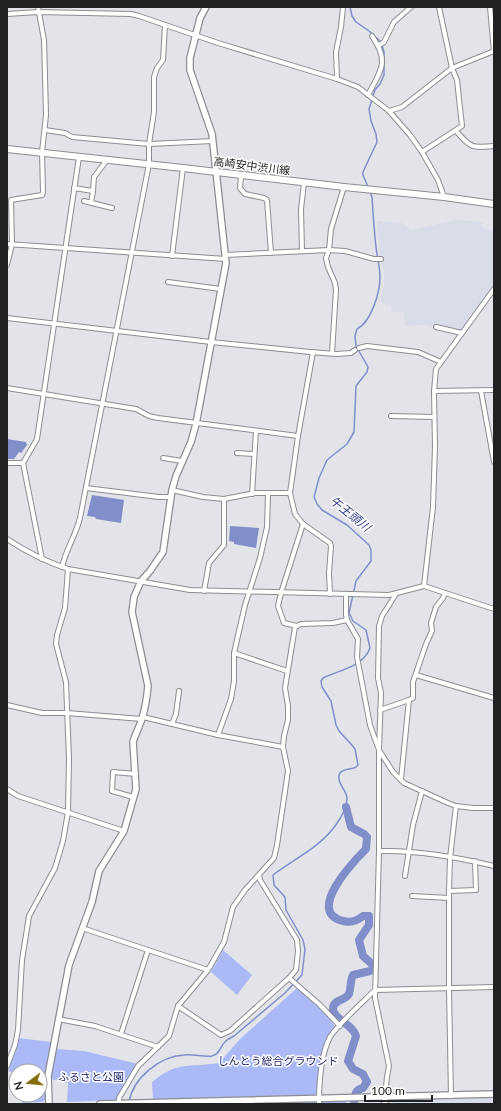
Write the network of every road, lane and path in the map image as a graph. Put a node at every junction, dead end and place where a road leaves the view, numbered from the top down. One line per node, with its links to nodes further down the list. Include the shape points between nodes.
1 (38, 7): 7 (street)
2 (206, 7): 10 (street)
3 (343, 7): 15 (street, via 336,52)
4 (411, 7): 12 (street, via 394,22 384,42)
5 (439, 7): 14 (street)
6 (490, 7): 13 (street)
7 (38, 12): 8 (street); 9 (street, via 131,14); 18 (street, via 44,40)
8 (7, 14)
9 (165, 25): 10 (street); 21 (street, via 163,60 154,77 154,112)
10 (195, 36): 15 (street); 20 (street, via 190,70)
11 (372, 36): 12 (street)
12 (378, 46): 16 (street, via 383,62)
13 (494, 51): 14 (street)
14 (452, 68): 17 (street, via 402,107); 19 (street, via 457,80 462,126)
15 (338, 79): 16 (street, via 358,87)
16 (369, 96): 17 (street)
17 (389, 111): 25 (street)
18 (45, 130): 21 (street, via 65,133 72,137); 24 (street)
19 (456, 131): 22 (street, via 471,146); 25 (street)
20 (213, 141): 21 (street); 30 (street)
21 (149, 144): 28 (street)
22 (494, 146)
23 (7, 149): 24 (main road, 高崎安中渋川線)
24 (42, 152): 26 (main road, 高崎安中渋川線); 42 (street, via 42,195 11,200)
25 (422, 152): 36 (street, via 438,180)
26 (79, 157): 27 (main road, 高崎安中渋川線); 34 (street)
27 (107, 160): 28 (main road, 高崎安中渋川線); 35 (street, via 94,177)
28 (149, 164): 29 (main road, 高崎安中渋川線); 46 (street)
29 (183, 168): 30 (main road, 高崎安中渋川線); 48 (street)
30 (216, 172): 31 (main road, 高崎安中渋川線); 49 (street)
31 (241, 176): 32 (main road, 高崎安中渋川線); 47 (street, via 240,188 243,192 267,200)
32 (304, 183): 33 (main road, 高崎安中渋川線); 45 (street, via 301,209)
33 (344, 187): 36 (main road, 高崎安中渋川線); 44 (street, via 331,229)
34 (74, 188): 35 (street); 43 (street)
35 (93, 191): 38 (street)
36 (444, 197): 39 (main road, 高崎安中渋川線)
37 (84, 201): 38 (street)
38 (91, 203): 40 (street)
39 (494, 204)
40 (112, 208)
41 (7, 244): 42 (street)
42 (12, 244): 43 (street); 51 (street)
43 (65, 249): 46 (street); 56 (street)
44 (329, 250): 45 (street); 50 (street, via 345,250); 62 (street, via 326,258 336,290)
45 (302, 251): 47 (street)
46 (132, 253): 48 (street); 58 (street)
47 (271, 253): 49 (street)
48 (172, 256): 49 (street)
49 (225, 257): 53 (street)
50 (381, 259)
51 (7, 265)
52 (168, 282): 53 (street)
53 (221, 289): 60 (street)
54 (494, 289): 59 (street)
55 (7, 318): 56 (street)
56 (54, 323): 58 (street); 68 (street)
57 (436, 327): 59 (street)
58 (117, 331): 60 (street); 69 (street)
59 (462, 334): 63 (street)
60 (211, 342): 61 (street); 72 (street)
61 (313, 352): 62 (street); 74 (street)
62 (332, 353): 63 (street, via 351,353 367,346 418,352)
63 (441, 362): 66 (street, via 436,369)
64 (7, 388): 68 (street)
65 (494, 390): 67 (street)
66 (434, 391): 67 (street); 71 (street)
67 (481, 391): 79 (street)
68 (43, 394): 69 (street); 81 (street, via 36,439)
69 (103, 404): 72 (street, via 136,410 158,418); 82 (street)
70 (391, 416): 71 (street)
71 (434, 418): 95 (street, via 433,507)
72 (196, 424): 73 (street); 78 (street)
73 (256, 431): 74 (street); 76 (street)
74 (298, 436): 84 (street)
75 (237, 453): 76 (street)
76 (254, 454): 85 (street)
77 (163, 458): 78 (street)
78 (182, 461): 83 (street)
79 (494, 462)
80 (7, 463): 81 (street)
81 (23, 463): 91 (street)
82 (86, 488): 87 (street); 92 (street, via 77,530 65,553)
83 (172, 490): 87 (street); 88 (street)
84 (290, 493): 86 (street); 89 (street, via 295,514)
85 (252, 494): 86 (street); 88 (street)
86 (268, 494): 97 (street, via 267,527)
87 (172, 497): 94 (street, via 163,552)
88 (224, 499): 96 (street, via 224,545 209,563)
89 (303, 524): 98 (street); 100 (street, via 330,543)
90 (7, 539): 91 (street)
91 (42, 560): 92 (street)
92 (62, 567): 93 (street)
93 (68, 569): 94 (street); 115 (street, via 65,608 56,644 66,682)
94 (141, 581): 96 (street, via 172,588); 116 (street, via 132,608 148,686)
95 (424, 586): 99 (street); 102 (street)
96 (204, 591): 97 (street)
97 (249, 592): 98 (street); 107 (street)
98 (280, 593): 100 (street); 106 (street, via 278,606 284,623)
99 (444, 593): 104 (street); 109 (street, via 436,607 431,623 432,631)
100 (330, 594): 101 (street)
101 (348, 594): 102 (street); 105 (street)
102 (396, 594): 114 (street, via 382,616 379,626)
103 (494, 603): 104 (street)
104 (493, 608)
105 (347, 620): 106 (street); 120 (street, via 358,639 358,665 370,725)
106 (298, 626): 108 (street, via 295,627)
107 (234, 653): 108 (street); 118 (street, via 231,699)
108 (287, 671): 119 (street, via 285,688 288,720)
109 (416, 675): 111 (street); 112 (street, via 413,682 413,698)
110 (178, 690): 117 (street, via 176,714)
111 (494, 698)
112 (409, 700): 114 (street); 122 (street)
113 (7, 705): 115 (street, via 42,713)
114 (380, 710): 120 (street)
115 (67, 713): 116 (street); 128 (street)
116 (142, 718): 117 (street); 121 (street, via 133,742)
117 (172, 724): 118 (street)
118 (218, 735): 119 (street)
119 (284, 748): 135 (street, via 288,771 277,845 274,858)
120 (379, 750): 122 (street); 130 (street)
121 (136, 774): 125 (street); 125 (street, via 113,772 112,791)
122 (401, 780): 124 (street)
123 (7, 789): 128 (street, via 18,796)
124 (422, 791): 126 (street); 131 (street)
125 (134, 797): 129 (street)
126 (456, 806): 127 (street); 132 (street)
127 (494, 808)
128 (68, 812): 129 (street); 152 (street, via 55,868 29,916 22,960 18,1030)
129 (124, 831): 140 (street, via 99,871)
130 (379, 851): 131 (street); 146 (street)
131 (409, 852): 132 (street); 136 (street)
132 (450, 858): 133 (street); 137 (street)
133 (475, 861): 134 (street); 137 (street, via 476,890)
134 (494, 866)
135 (259, 875): 142 (street, via 233,907 224,942); 143 (street, via 297,940 296,970)
136 (405, 876)
137 (449, 891): 139 (street)
138 (412, 896): 139 (street)
139 (449, 898): 145 (street)
140 (82, 928): 141 (street); 148 (street, via 68,965)
141 (148, 950): 142 (street); 150 (street)
142 (208, 970): 147 (street)
143 (289, 978): 147 (street, via 230,1031 221,1035); 149 (street)
144 (494, 987): 145 (street)
145 (449, 989): 146 (street); 154 (street)
146 (375, 990): 149 (street); 155 (street, via 389,1066)
147 (178, 1006): 151 (street, via 169,1036)
148 (58, 1019): 150 (street); 160 (street, via 48,1076)
149 (343, 1023): 156 (street, via 331,1037 325,1052)
150 (121, 1034): 151 (street)
151 (158, 1047): 157 (street, via 138,1066 119,1098)
152 (7, 1066)
153 (494, 1094): 154 (street)
154 (451, 1096): 155 (street)
155 (385, 1097): 156 (street); 162 (street)
156 (319, 1101): 159 (street)
157 (124, 1103): 158 (street); 161 (street)
158 (142, 1103): 159 (street)
159 (190, 1103)
160 (49, 1104)
161 (100, 1104)
162 (386, 1104)

